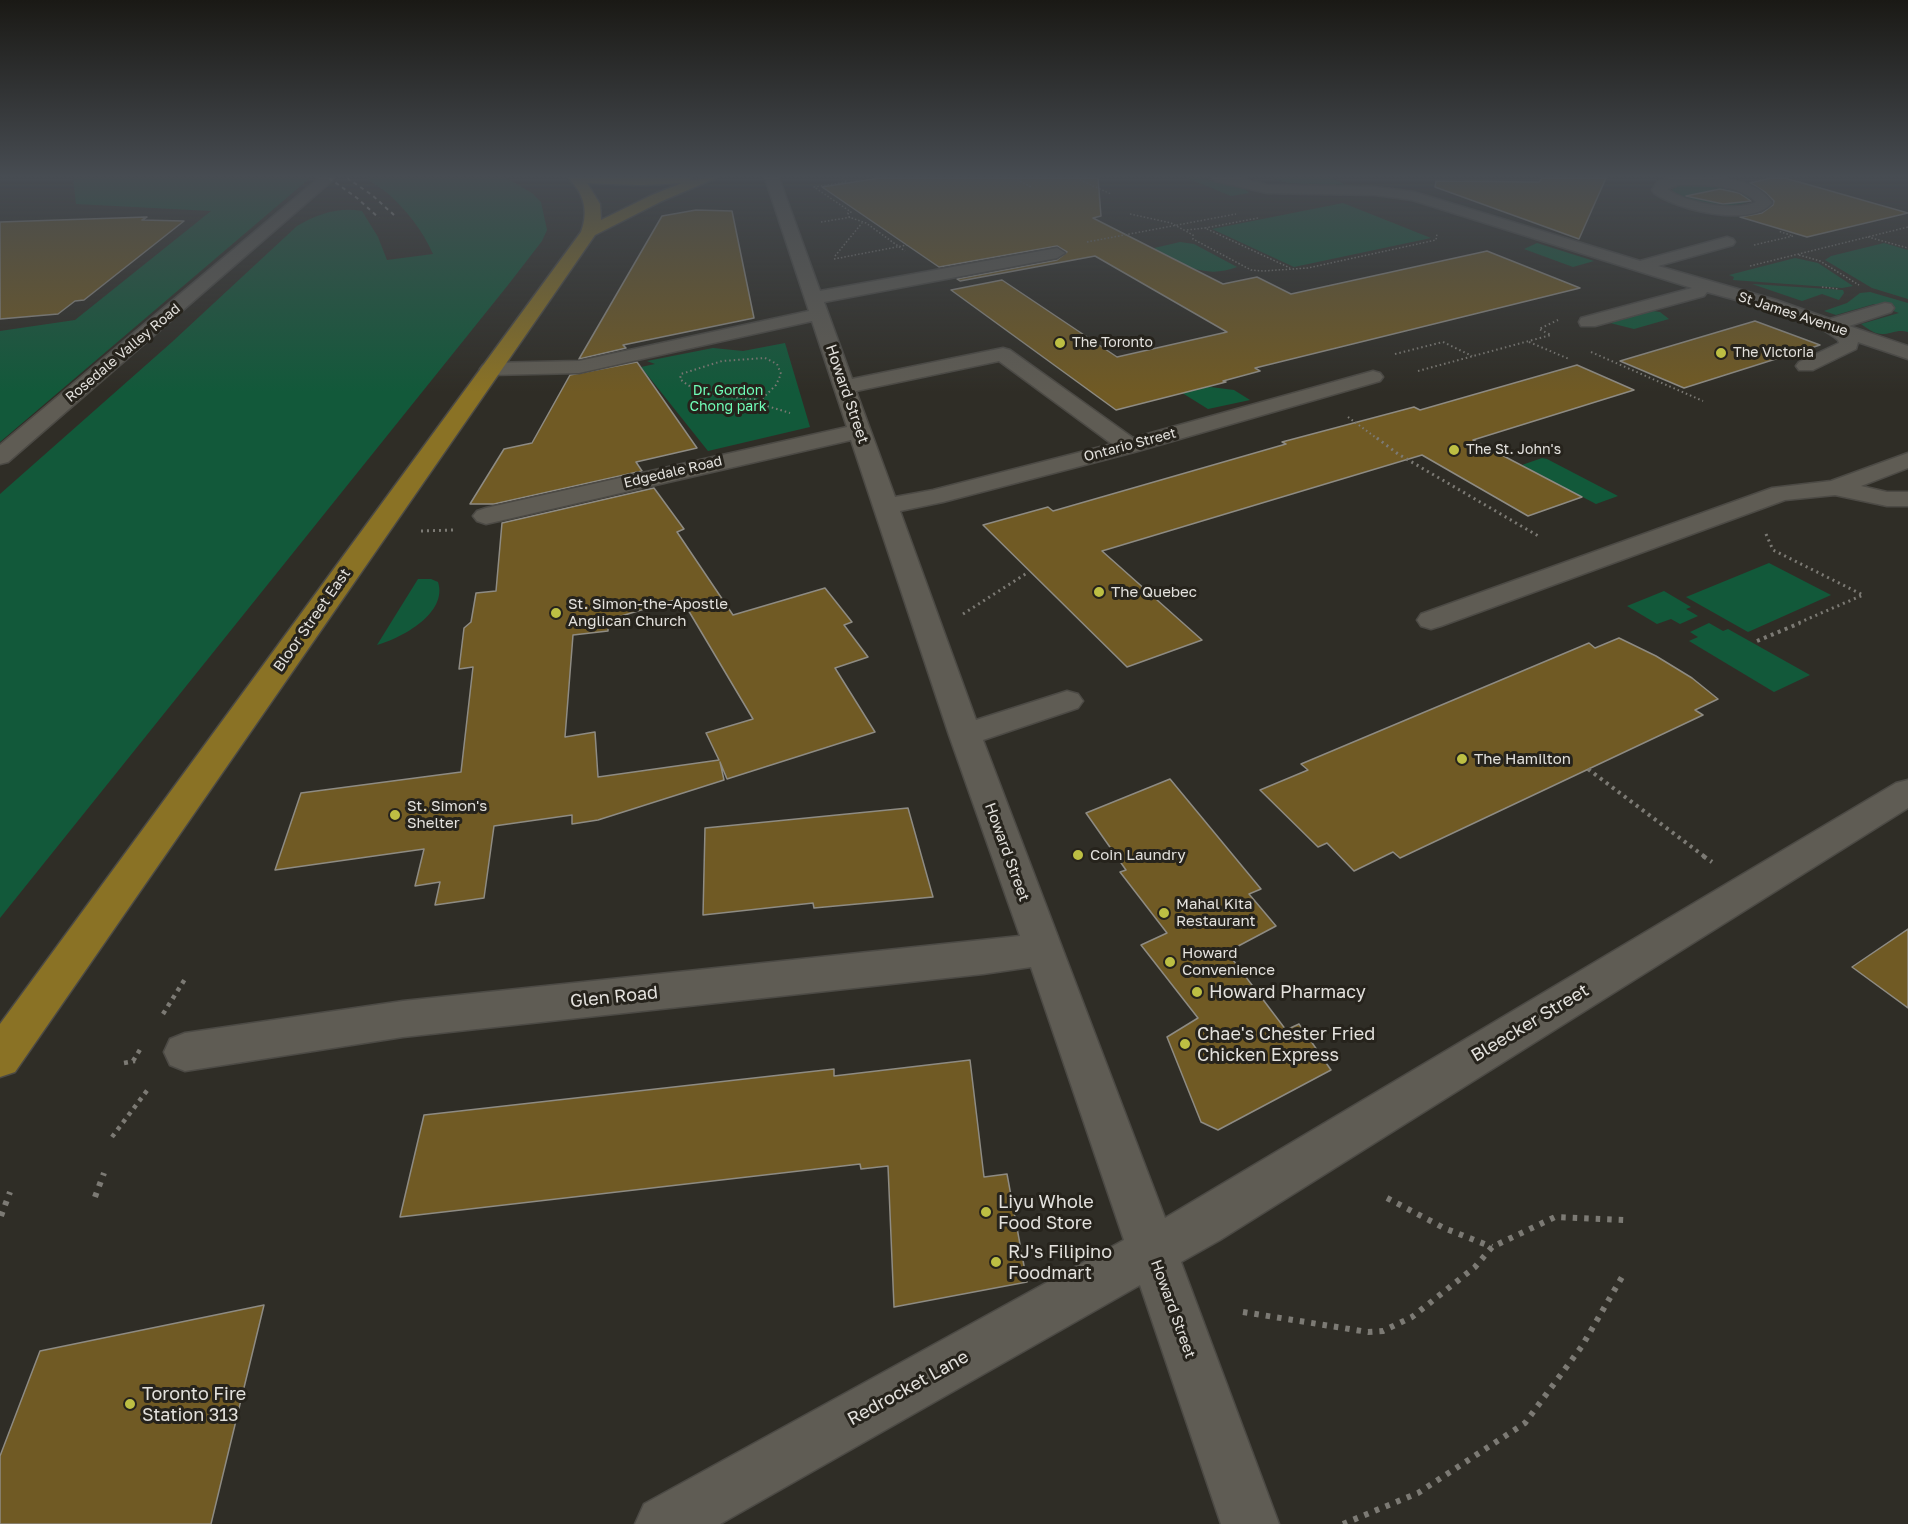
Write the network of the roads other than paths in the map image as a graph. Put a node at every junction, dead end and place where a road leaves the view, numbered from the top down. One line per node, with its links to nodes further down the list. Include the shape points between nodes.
1 (244, 249): 20 (street, Rosedale Valley Road)
2 (577, 249): 15 (main road, Bloor Street East)
3 (797, 249): 9 (street, Howard Street)
4 (1585, 249): 7 (street, St James Avenue)
5 (1701, 249): 7 (street)
6 (1057, 253): 9 (street)
7 (1640, 266): 8 (street, St James Avenue)
8 (1703, 286): 11 (street, via 1698,292); 12 (street, St James Avenue)
9 (817, 306): 15 (street, via 579,368); 17 (street, Howard Street)
10 (1885, 308): 12 (street)
11 (1588, 322)
12 (1832, 325): 13 (street, St James Avenue); 14 (street, via 1849,345)
13 (1908, 353)
14 (1806, 366)
15 (490, 369): 32 (main road, Bloor Street East)
16 (1373, 377): 19 (street, Ontario Street)
17 (846, 387): 18 (street, Howard Street); 19 (street, via 1003,354)
18 (860, 431): 24 (street, Howard Street); 25 (street, Edgedale Road)
19 (1130, 446): 24 (street, Ontario Street)
20 (0, 457)
21 (1908, 460): 22 (street)
22 (1835, 488): 23 (street, via 1887,499); 26 (street, via 1781,493)
23 (1908, 499)
24 (886, 506): 28 (street, Howard Street)
25 (486, 516)
26 (1431, 620)
27 (1066, 701): 28 (street)
28 (965, 735): 30 (street, Howard Street)
29 (1908, 792): 33 (street, Bleecker Street)
30 (1043, 949): 31 (street, Glen Road, via 403,1019); 33 (street, Howard Street)
31 (185, 1052)
32 (0, 1058)
33 (1152, 1252): 34 (street, Redrocket Lane); 35 (street, Howard Street)
34 (664, 1524)
35 (1250, 1524)

